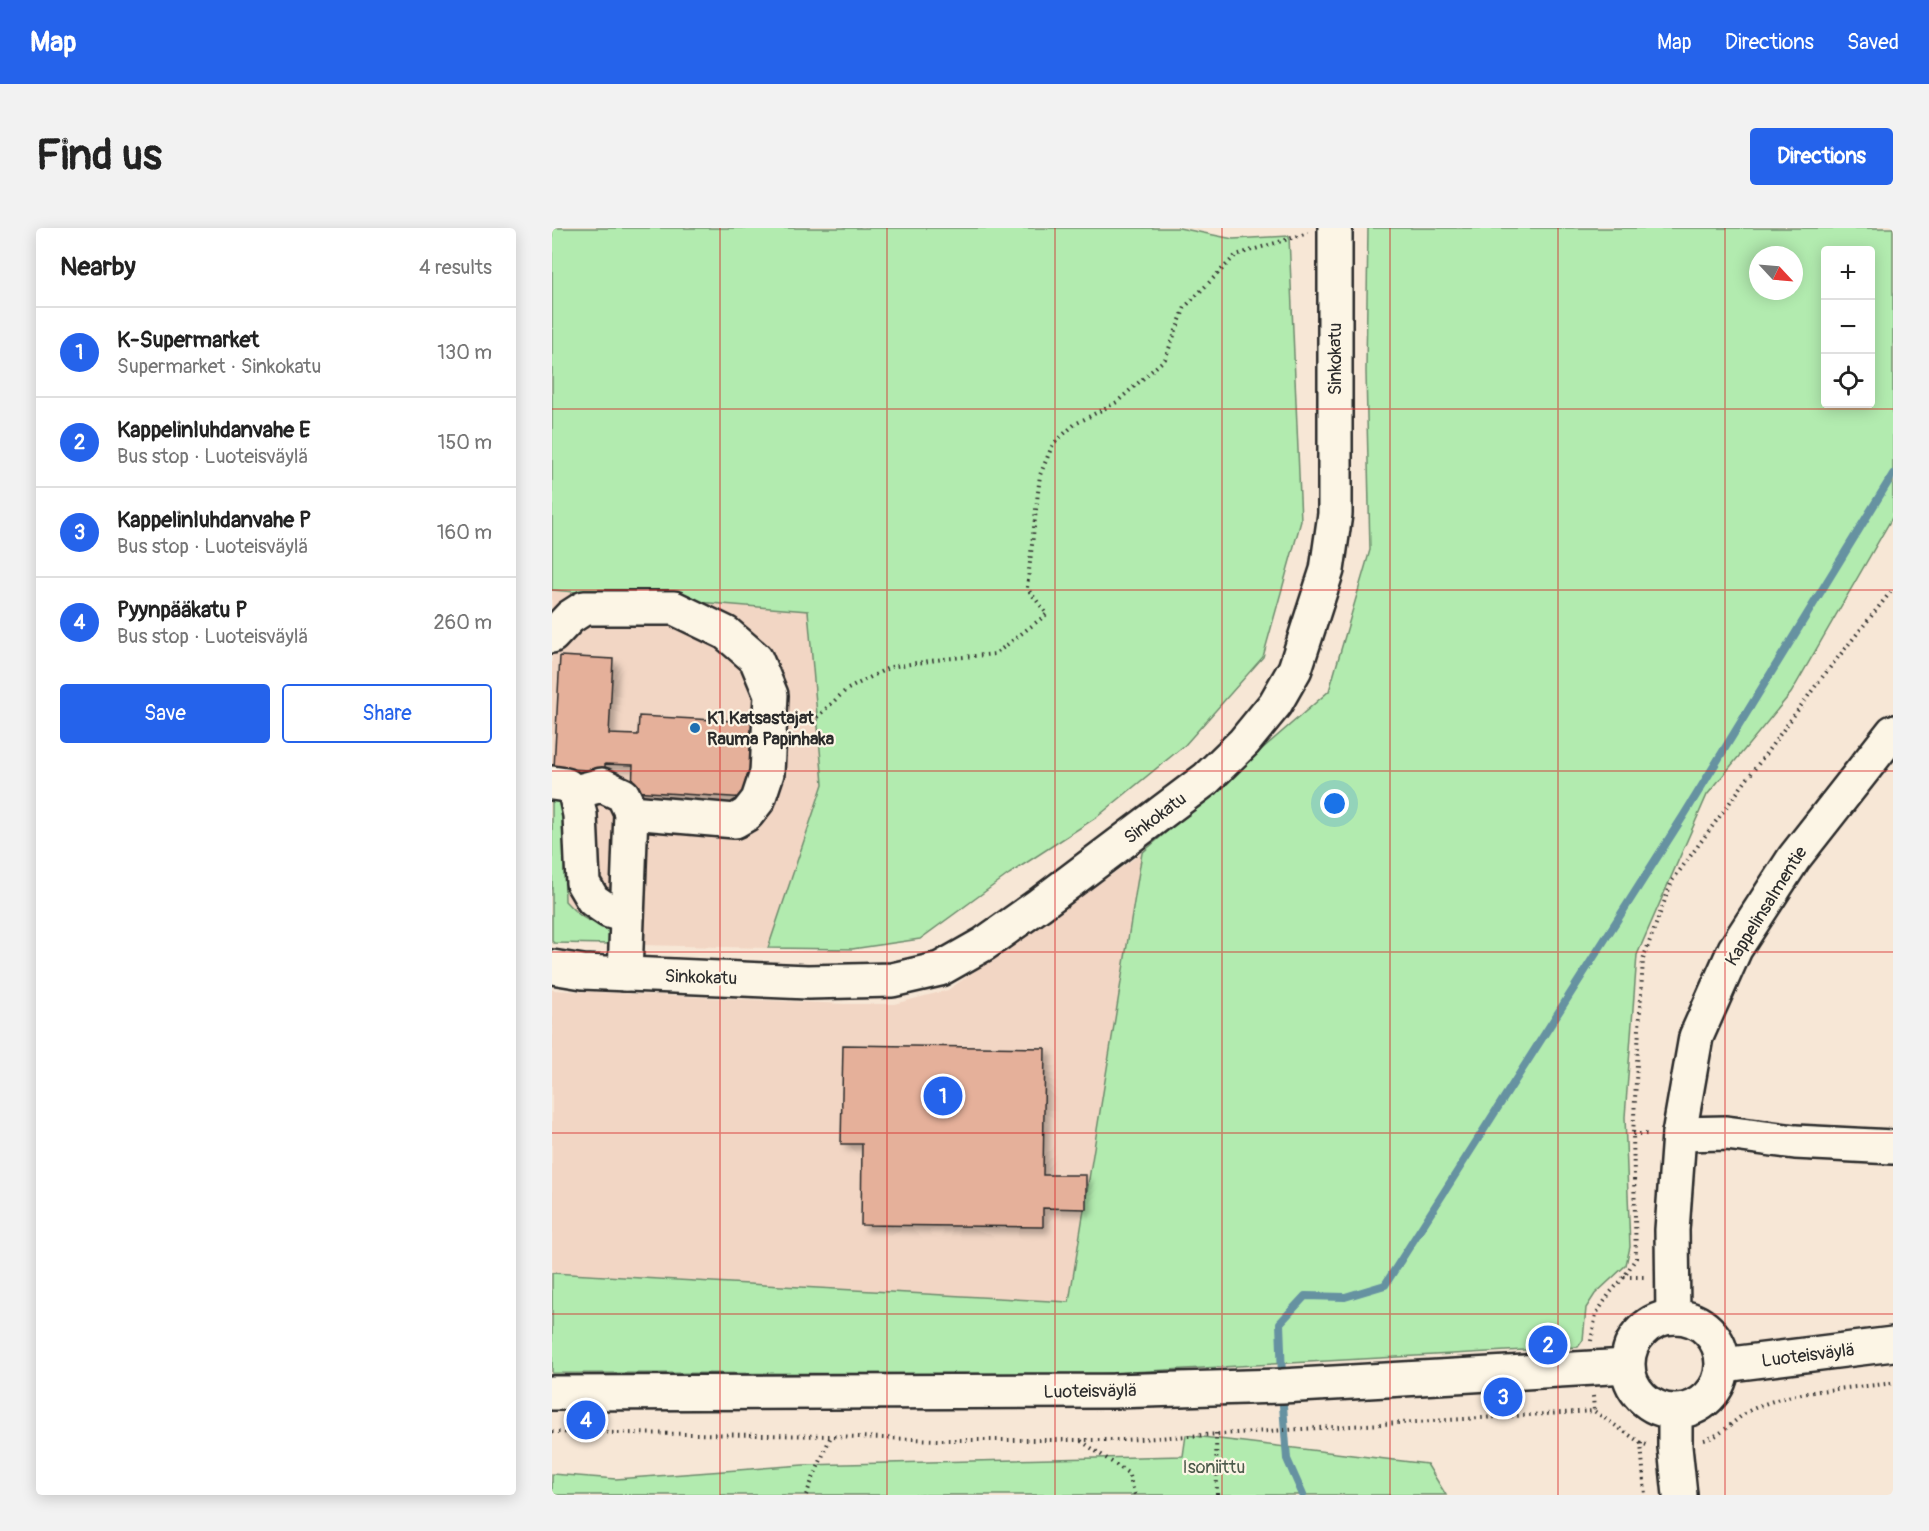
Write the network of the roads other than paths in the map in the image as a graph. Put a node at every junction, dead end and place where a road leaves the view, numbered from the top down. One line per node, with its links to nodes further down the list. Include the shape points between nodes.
1 (1325, 229): 8 (main road, Sinkokatu, via 1335,514 1327,570 1295,669 1275,704 1244,742 1206,779 1040,905 940,969 892,980)
2 (552, 636): 5 (main road, via 584,608 674,608 726,633 756,659 771,695 767,773 758,800 747,814 735,821)
3 (1893, 732): 9 (main road, Kappelinsalmentie, via 1794,858 1735,949 1696,1037)
4 (563, 788): 5 (main road, via 602,785 623,795); 6 (main road, via 580,814 582,883 593,900 609,911)
5 (631, 812): 6 (main road)
6 (627, 916): 8 (main road)
7 (552, 967): 8 (main road, Sinkokatu)
8 (625, 974)
9 (1680, 1134): 10 (main road, via 1726,1133 1795,1142); 11 (main road, Kappelinsalmentie, via 1672,1230)
10 (1893, 1147)
11 (1672, 1317): 13 (main road, via 1696,1321 1710,1330 1721,1348); 14 (main road, via 1641,1330 1632,1344)
12 (1893, 1344): 13 (main road, Luoteisväylä)
13 (1723, 1365): 16 (main road, via 1712,1396 1691,1410)
14 (1628, 1366): 15 (main road, Luoteisväylä, via 1282,1386 1113,1391); 16 (main road, via 1631,1382 1642,1399 1656,1408)
15 (552, 1393)
16 (1675, 1412): 17 (main road)
17 (1680, 1495)

